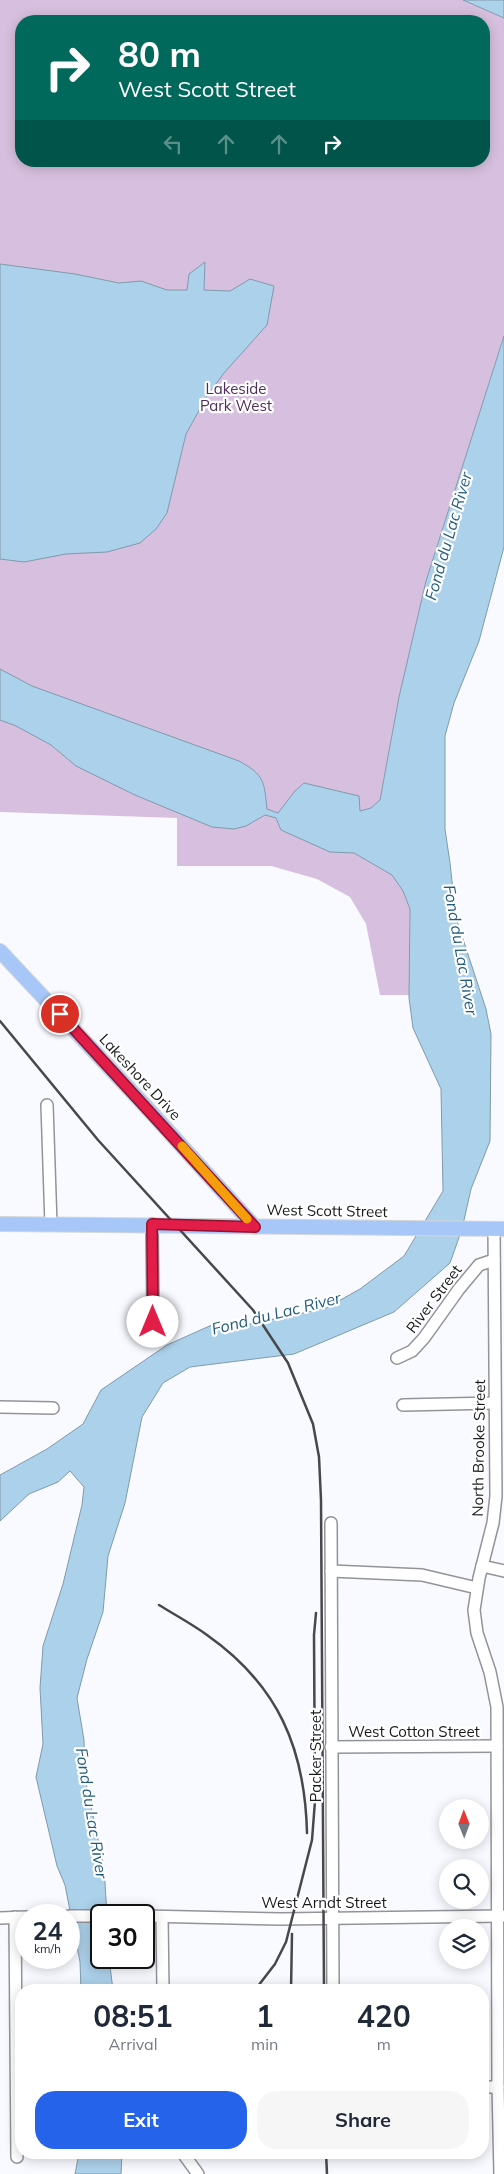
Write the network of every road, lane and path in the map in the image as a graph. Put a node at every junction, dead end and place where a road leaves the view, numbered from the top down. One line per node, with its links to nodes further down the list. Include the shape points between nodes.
1 (0, 950): 6 (main road, Lakeshore Drive)
2 (47, 1105): 5 (street)
3 (0, 1224): 5 (main road, West Scott Street)
4 (152, 1224): 5 (main road, West Scott Street); 6 (main road, West Scott Street); 9 (street)
5 (51, 1225)
6 (255, 1227): 7 (main road, West Scott Street)
7 (499, 1228): 8 (street, North Brooke Street)
8 (494, 1260): 10 (street, River Street, via 479,1265 424,1338 412,1351); 11 (street, North Brooke Street)
9 (153, 1322)
10 (398, 1358)
11 (495, 1403): 12 (street); 16 (street, North Brooke Street, via 495,1503)
12 (403, 1405)
13 (0, 1407): 14 (street)
14 (53, 1408)
15 (331, 1523): 17 (street, Packer Street)
16 (482, 1566): 18 (street); 19 (street, North Brooke Street)
17 (331, 1571): 19 (street, via 419,1574); 21 (street, Packer Street)
18 (504, 1571)
19 (477, 1588): 20 (street, North Brooke Street, via 475,1622 497,1707)
20 (497, 1746): 21 (street, West Cotton Street); 22 (street, North Brooke Street)
21 (331, 1748): 27 (street, Packer Street)
22 (500, 1916): 27 (street, West Arndt Street); 33 (street, North Brooke Street)
23 (15, 1917): 26 (street)
24 (155, 1917): 25 (street, West Arndt Street)
25 (162, 1917): 27 (street, West Arndt Street); 30 (street)
26 (0, 1918)
27 (332, 1919): 31 (street, Packer Street)
28 (19, 1969): 29 (street)
29 (19, 1984)
30 (163, 1984)
31 (333, 1984)
32 (489, 2087): 33 (street)
33 (498, 2087): 36 (street, North Brooke Street)
34 (187, 2159): 35 (street)
35 (198, 2174)
36 (500, 2174)

